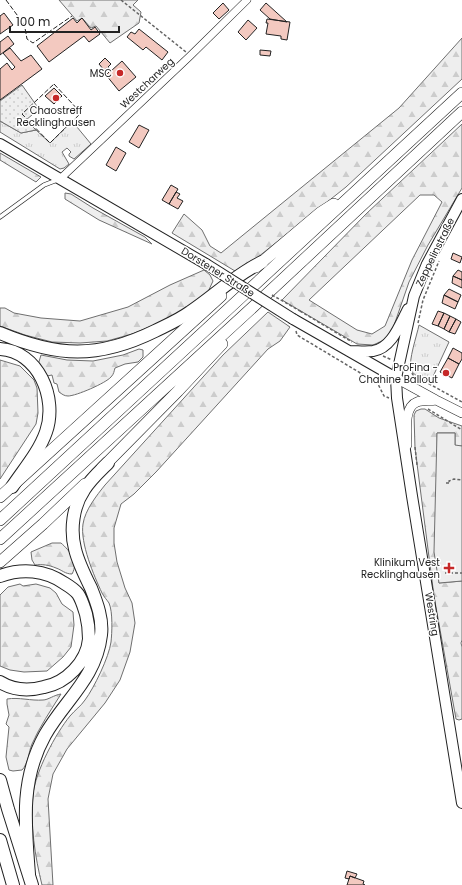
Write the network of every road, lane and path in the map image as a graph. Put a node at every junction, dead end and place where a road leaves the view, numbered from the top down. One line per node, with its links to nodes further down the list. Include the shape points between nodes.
1 (121, 0): 3 (path)
2 (247, 0): 3 (street, Westcharweg)
3 (190, 56): 7 (street, Westcharweg)
4 (462, 93): 8 (highway)
5 (462, 112): 14 (highway)
6 (0, 144): 7 (main road, Dorstener Straße)
7 (60, 179): 10 (lane, via 44,185); 16 (main road, Dorstener Straße, bridge, via 206,264)
8 (360, 187): 12 (highway, via 320,213); 36 (highway)
9 (462, 199): 13 (main road, Zeppelinstraße, via 427,264)
10 (0, 217)
11 (442, 255): 17 (path, via 423,300)
12 (262, 262): 18 (highway, via 247,269 178,320 110,348 91,351 52,350 34,346); 34 (highway, via 206,308)
13 (414, 296): 21 (main road, via 396,333 389,343); 22 (main road, Zeppelinstraße)
14 (253, 306): 30 (highway, via 183,386); 37 (highway)
15 (300, 311): 19 (path)
16 (293, 319): 19 (main road, Dorstener Straße); 24 (path, via 297,335 378,384 384,396)
17 (418, 323)
18 (0, 332)
19 (351, 347): 21 (main road); 23 (main road, Dorstener Straße)
20 (0, 349): 34 (highway, via 27,359 39,372 50,401 47,430 43,440)
21 (378, 350): 22 (path, via 387,358)
22 (400, 360): 23 (main road, Zeppelinstraße); 26 (path, via 408,361 413,375)
23 (396, 378): 24 (main road, Westring); 25 (main road, Dorstener Straße)
24 (397, 398): 31 (main road, Westring)
25 (436, 400): 28 (main road, Dorstener Straße); 31 (main road, via 417,402 407,411)
26 (462, 402)
27 (423, 408): 29 (path)
28 (462, 413)
29 (462, 430)
30 (108, 462): 38 (highway); 46 (highway, via 84,490 76,506 73,520 74,548 96,600 102,635 94,663 83,683 46,734 36,752 31,769 25,811)
31 (407, 468): 44 (main road, Westring)
32 (462, 480): 33 (path, via 451,480 450,483)
33 (446, 483)
34 (12, 487): 35 (highway)
35 (0, 497)
36 (0, 520)
37 (0, 539)
38 (0, 562)
39 (445, 573): 40 (path)
40 (462, 573)
41 (0, 576): 42 (highway, via 16,571 39,572 54,576 70,587 78,595 84,608 89,640 78,667 66,678 51,686 20,689)
42 (0, 682)
43 (0, 780): 46 (highway)
44 (462, 803)
45 (0, 840): 47 (highway)
46 (31, 879)
47 (13, 885)

